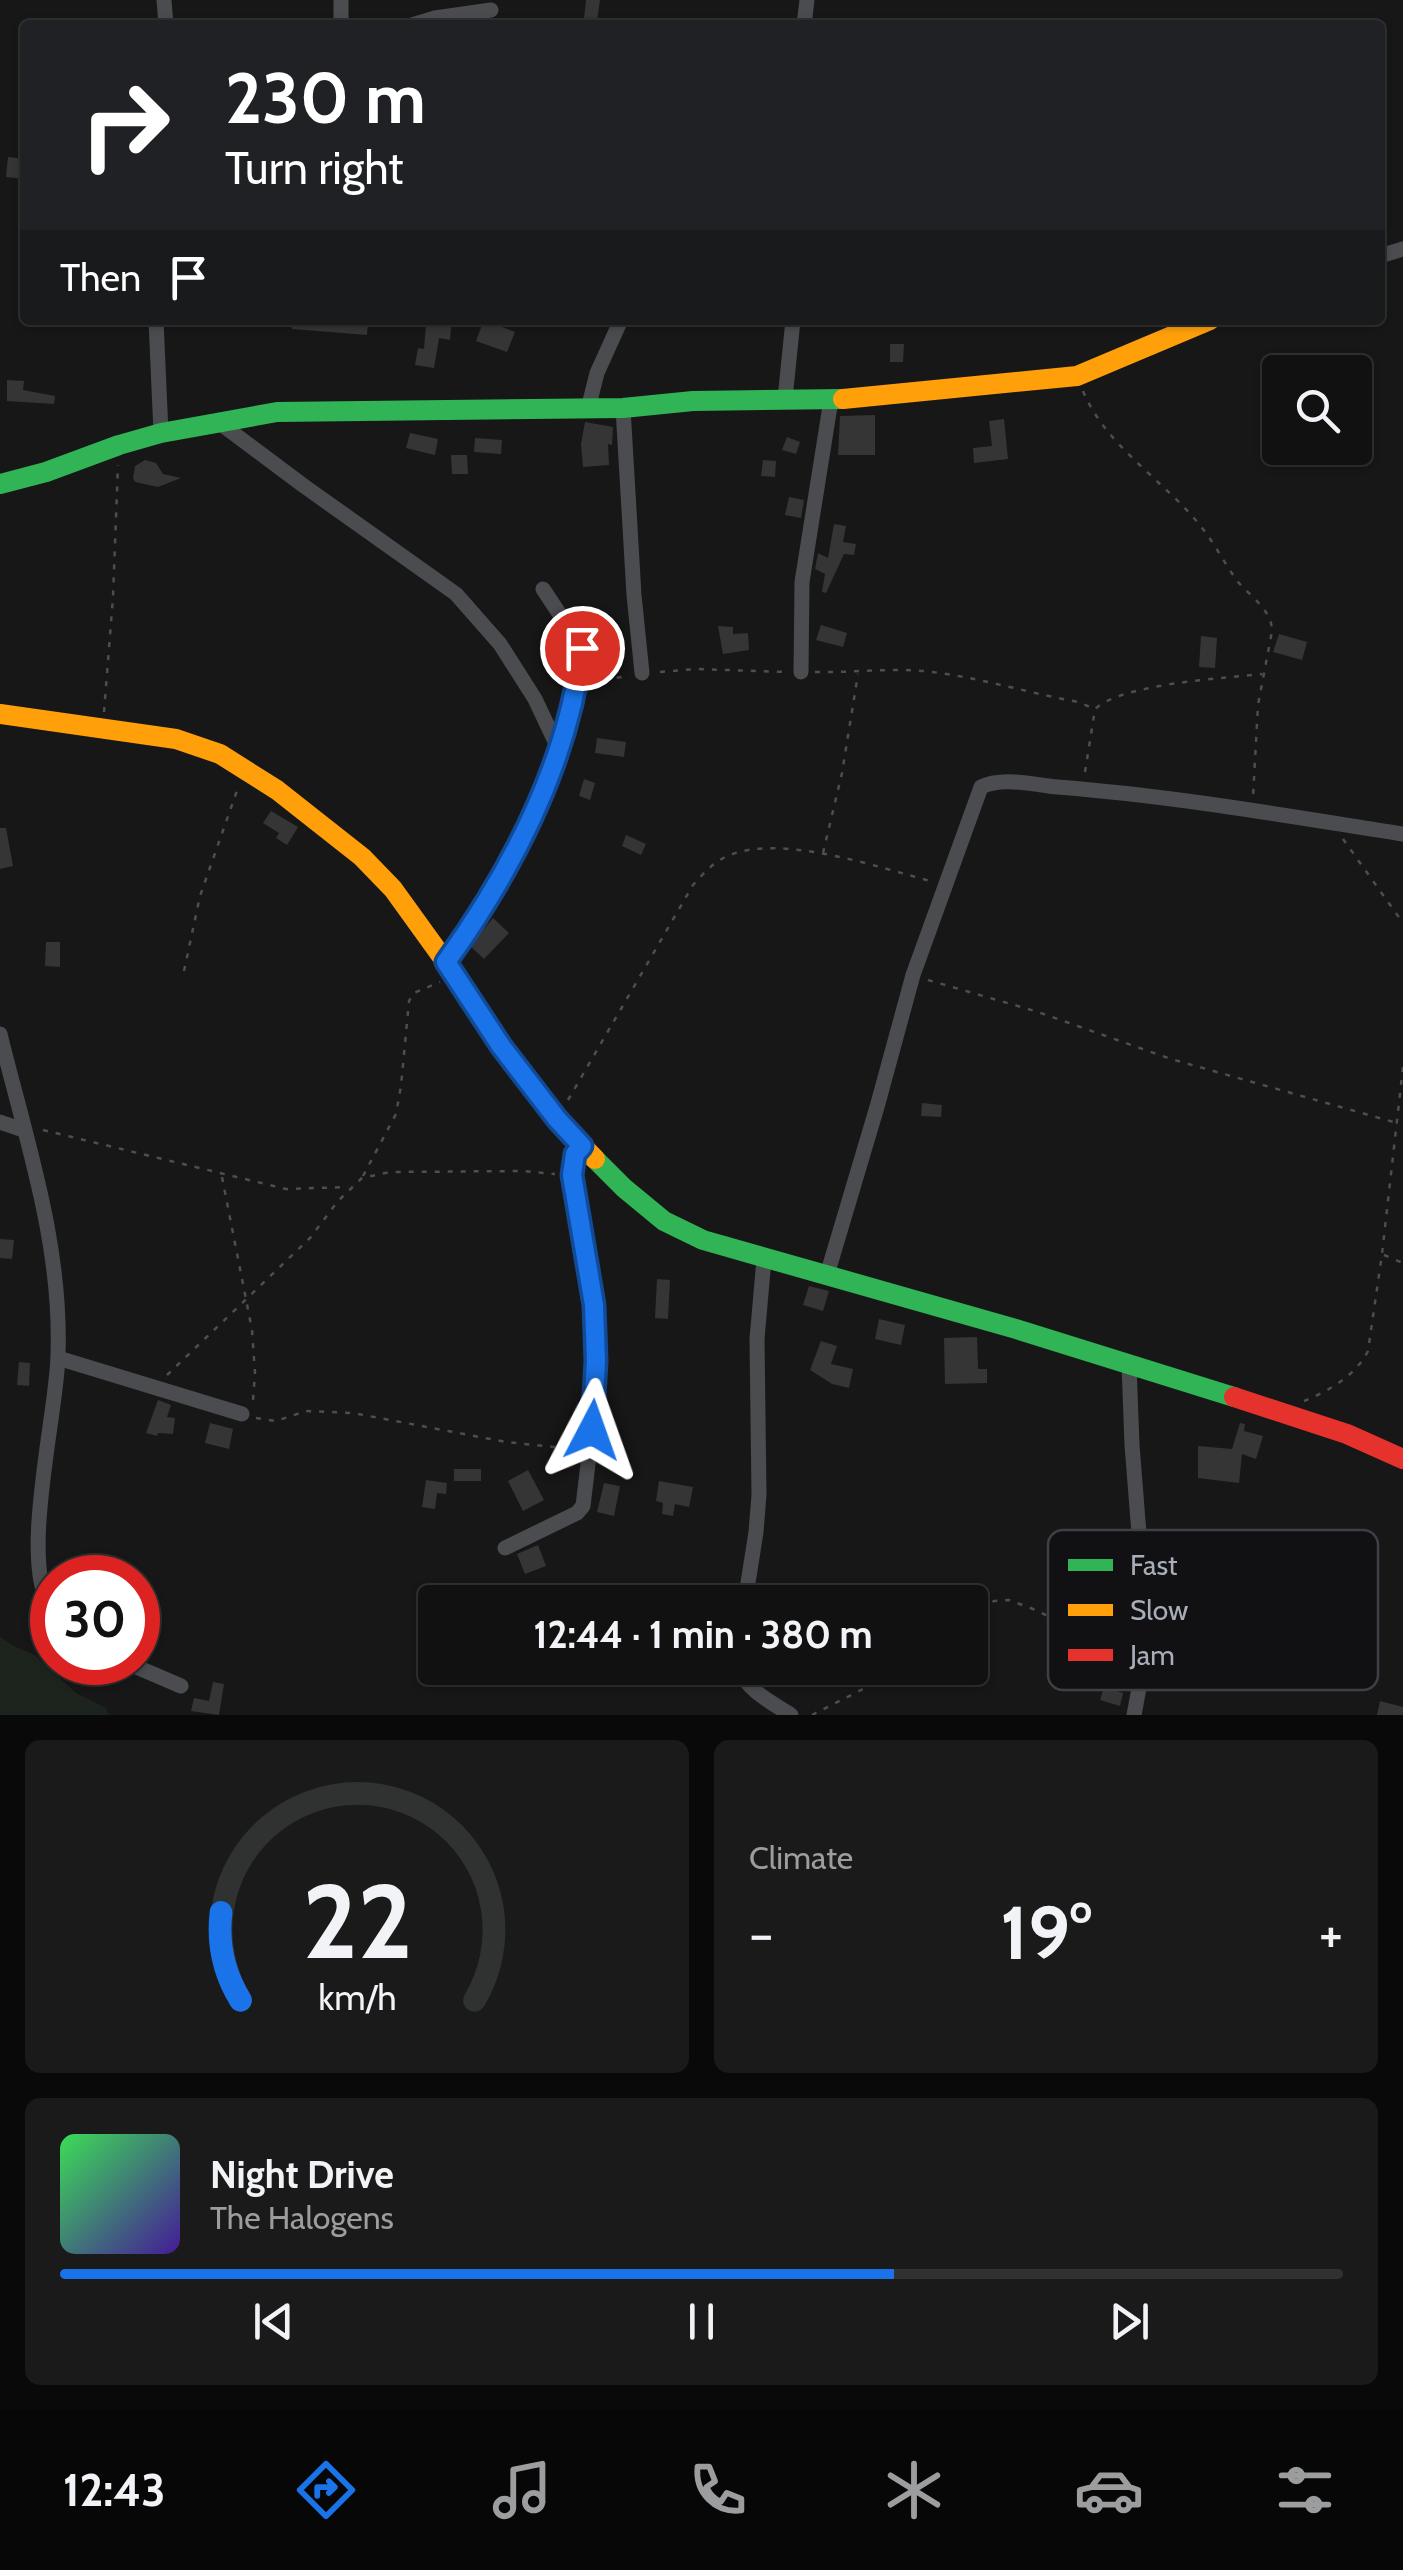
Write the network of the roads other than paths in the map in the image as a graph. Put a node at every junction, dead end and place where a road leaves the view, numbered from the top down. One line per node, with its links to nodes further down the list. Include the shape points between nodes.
1 (491, 10): 2 (street)
2 (428, 20)
3 (156, 325): 12 (street)
4 (619, 325): 9 (street)
5 (792, 325): 7 (street)
6 (1198, 325): 8 (street, via 1077,376)
7 (785, 399): 8 (street); 10 (street)
8 (831, 400): 15 (street, via 802,582)
9 (588, 408): 10 (street); 11 (street, via 277,412)
10 (623, 408): 16 (street)
11 (218, 421): 12 (street); 18 (street, via 456,594 500,644)
12 (161, 432): 13 (street)
13 (0, 484)
14 (543, 589): 18 (street, via 582,648)
15 (801, 672)
16 (642, 673)
17 (0, 714): 20 (street, via 176,739 220,754 362,857)
18 (560, 750): 20 (street, via 534,817)
19 (1403, 834): 26 (street, via 1082,789 996,782 981,787 913,975)
20 (450, 968): 24 (street, via 501,1046)
21 (0, 1034): 23 (street)
22 (0, 1122): 23 (street)
23 (23, 1127): 27 (street, via 50,1232)
24 (582, 1146): 25 (street, via 664,1221); 32 (street, via 572,1175 594,1305 596,1361 583,1506)
25 (764, 1259): 26 (street); 34 (street, via 756,1340 759,1494)
26 (828, 1275): 28 (street)
27 (58, 1358): 29 (street); 33 (street)
28 (1129, 1364): 30 (street, via 1347,1434); 31 (street)
29 (247, 1415)
30 (1403, 1459)
31 (1139, 1530)
32 (505, 1548)
33 (37, 1555)
34 (747, 1585)
35 (160, 1677): 37 (street)
36 (749, 1685): 39 (street)
37 (181, 1686)
38 (1139, 1690): 40 (street)
39 (791, 1715)
40 (1134, 1715)

